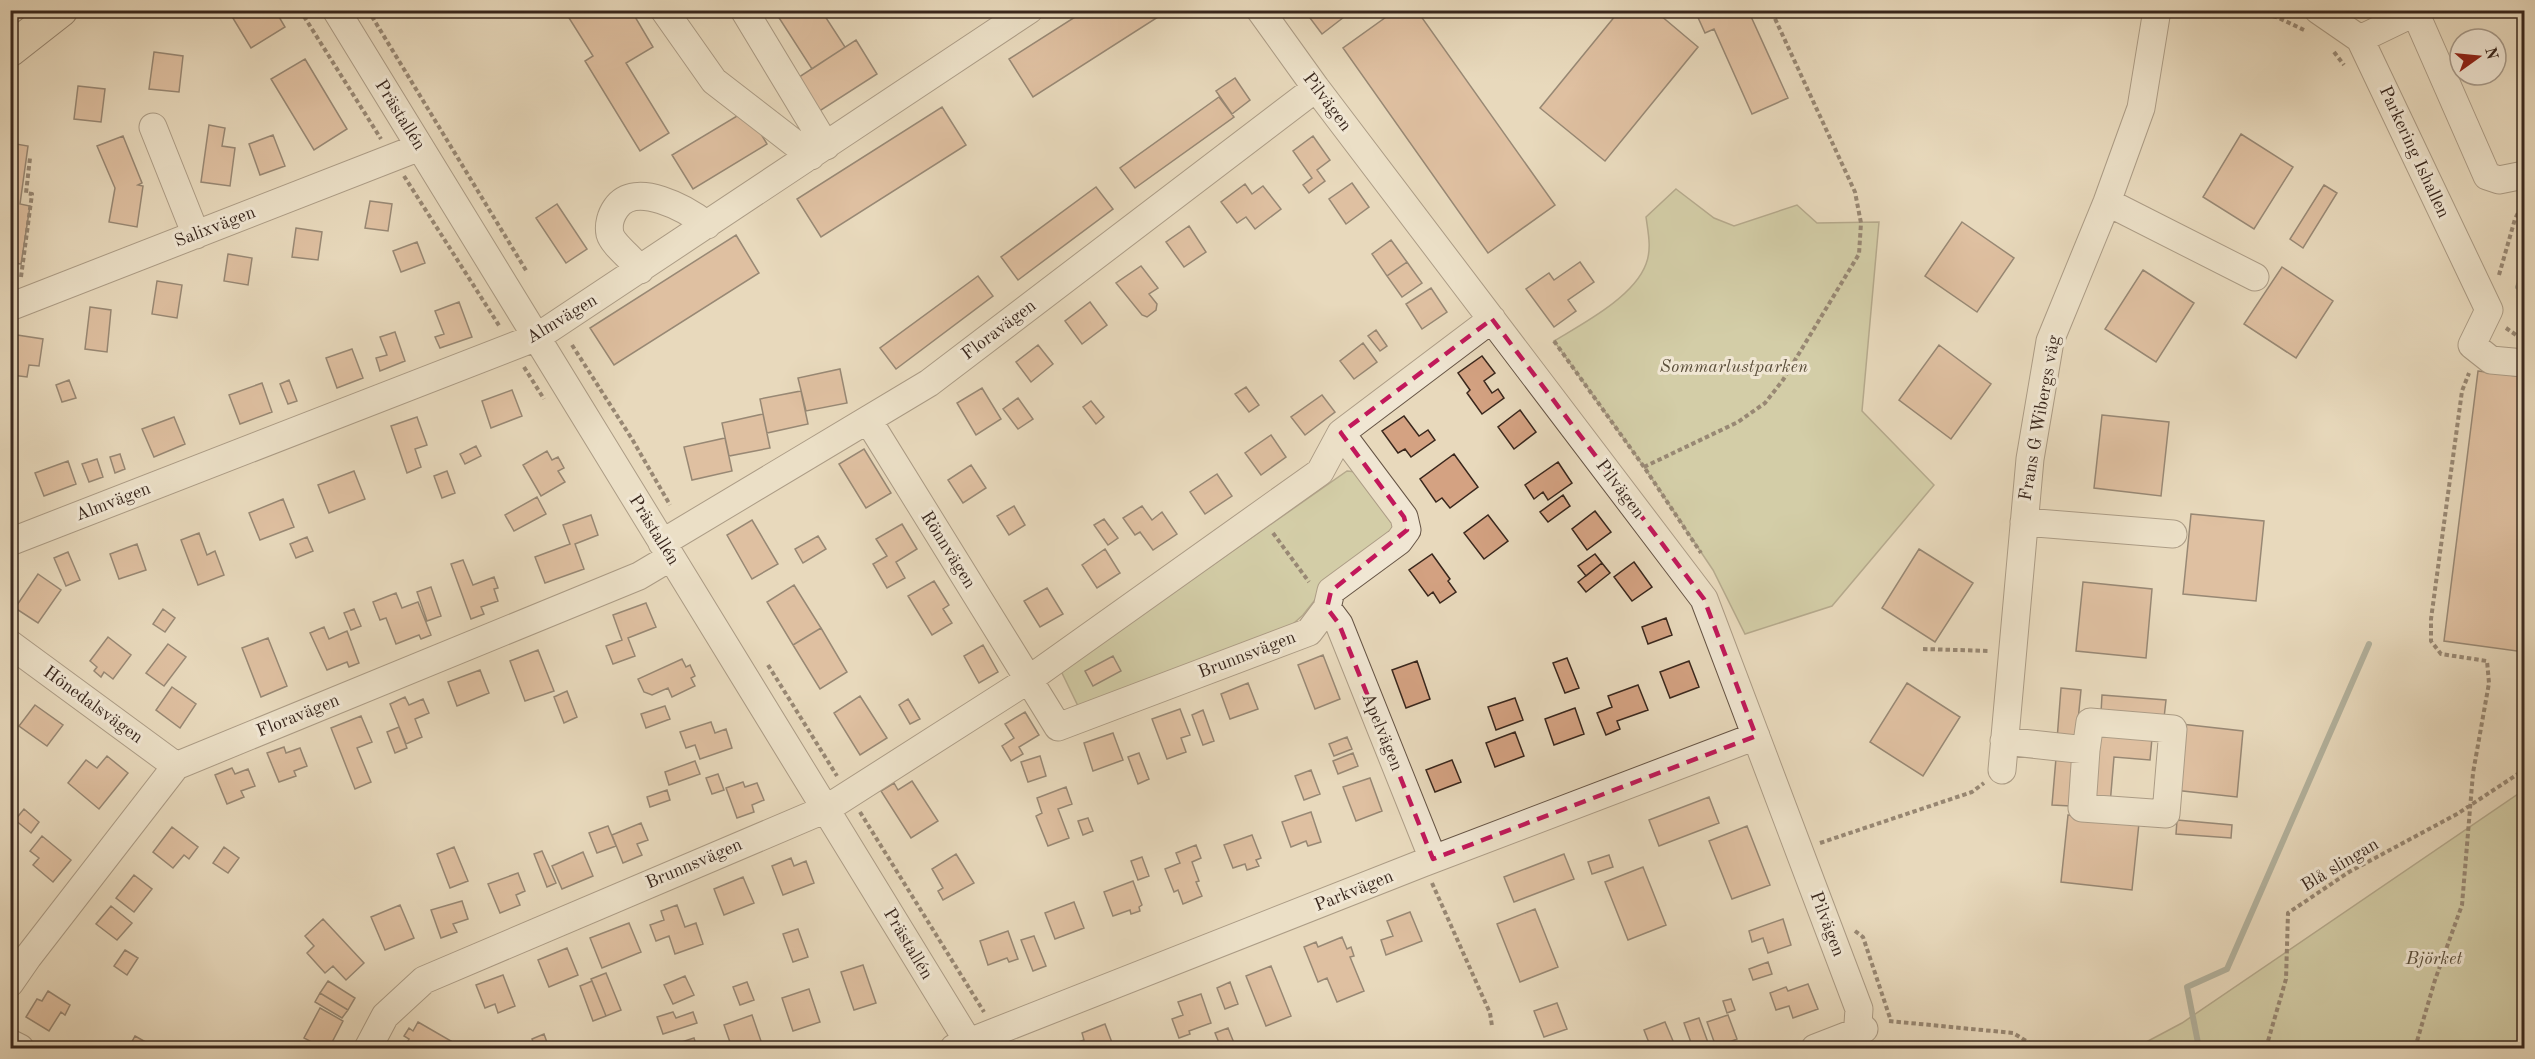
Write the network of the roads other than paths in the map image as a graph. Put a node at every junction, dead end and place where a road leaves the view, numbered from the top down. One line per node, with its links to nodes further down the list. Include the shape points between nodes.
1 (61, 10): 11 (main road)
2 (336, 10): 14 (street, Prästallén)
3 (664, 10): 15 (street, via 714,81)
4 (744, 10): 15 (street)
5 (1029, 10): 15 (street, Almvägen)
6 (1260, 10): 12 (street, Pilvägen)
7 (2157, 10): 17 (street, Frans G Wibergs väg, via 2141,108)
8 (2417, 11): 10 (street); 16 (street, via 2487,176 2499,180)
9 (2316, 23): 10 (street, Parkering Ishallen)
10 (2360, 39): 25 (street, Parkering Ishallen, via 2489,310 2472,345 2492,360)
11 (10, 50)
12 (1316, 88): 23 (street, Pilvägen); 26 (street, Floravägen, via 929,383)
13 (153, 127): 19 (street)
14 (420, 147): 19 (street, Salixvägen); 24 (street, Prästallén)
15 (818, 151): 18 (street, Almvägen)
16 (2524, 176)
17 (2107, 202): 21 (street); 28 (street, Frans G Wibergs väg, via 2050,341 2030,459)
18 (707, 225): 20 (street, Almvägen); 20 (street, via 695,215 648,196 630,196 620,202 613,213 610,236)
19 (196, 235): 22 (street, Salixvägen)
20 (640, 270): 24 (street, Almvägen)
21 (2255, 277)
22 (15, 306)
23 (1492, 319): 27 (street, Brunnsvägen); 35 (street, Pilvägen, via 1704,599)
24 (537, 337): 30 (street, Almvägen); 31 (street, Prästallén)
25 (2524, 363)
26 (868, 420): 31 (street, Floravägen); 34 (street, Rönnvägen)
27 (1341, 433): 32 (street, Brunnsvägen, via 1404,517 1407,530 1399,541 1331,591); 34 (street, Brunnsvägen, via 1320,472)
28 (2024, 522): 29 (street); 36 (street, Frans G Wibergs väg)
29 (2173, 534)
30 (10, 542)
31 (667, 550): 38 (street, Floravägen, via 639,576); 40 (street, Prästallén)
32 (1327, 608): 34 (street, Brunnsvägen, via 1309,632 1058,726); 41 (street, Apelvägen, via 1339,624)
33 (10, 644): 38 (street, Hönedalsvägen)
34 (1028, 680): 40 (street, Brunnsvägen)
35 (1756, 736): 41 (street, Parkvägen); 47 (street, Pilvägen, via 1859,1009 1862,1027)
36 (2004, 741): 37 (street); 39 (street, Frans G Wibergs väg)
37 (2086, 750): 37 (street, via 2090,722 2173,729 2166,814 2082,808)
38 (176, 766): 42 (street, Floravägen)
39 (2001, 770)
40 (826, 808): 44 (street, Prästallén); 46 (street, Brunnsvägen, via 424,980 386,1016)
41 (1428, 861): 44 (street, Parkvägen)
42 (10, 983)
43 (10, 1043): 45 (street)
44 (964, 1046)
45 (20, 1048)
46 (368, 1048)
47 (1815, 1048)

